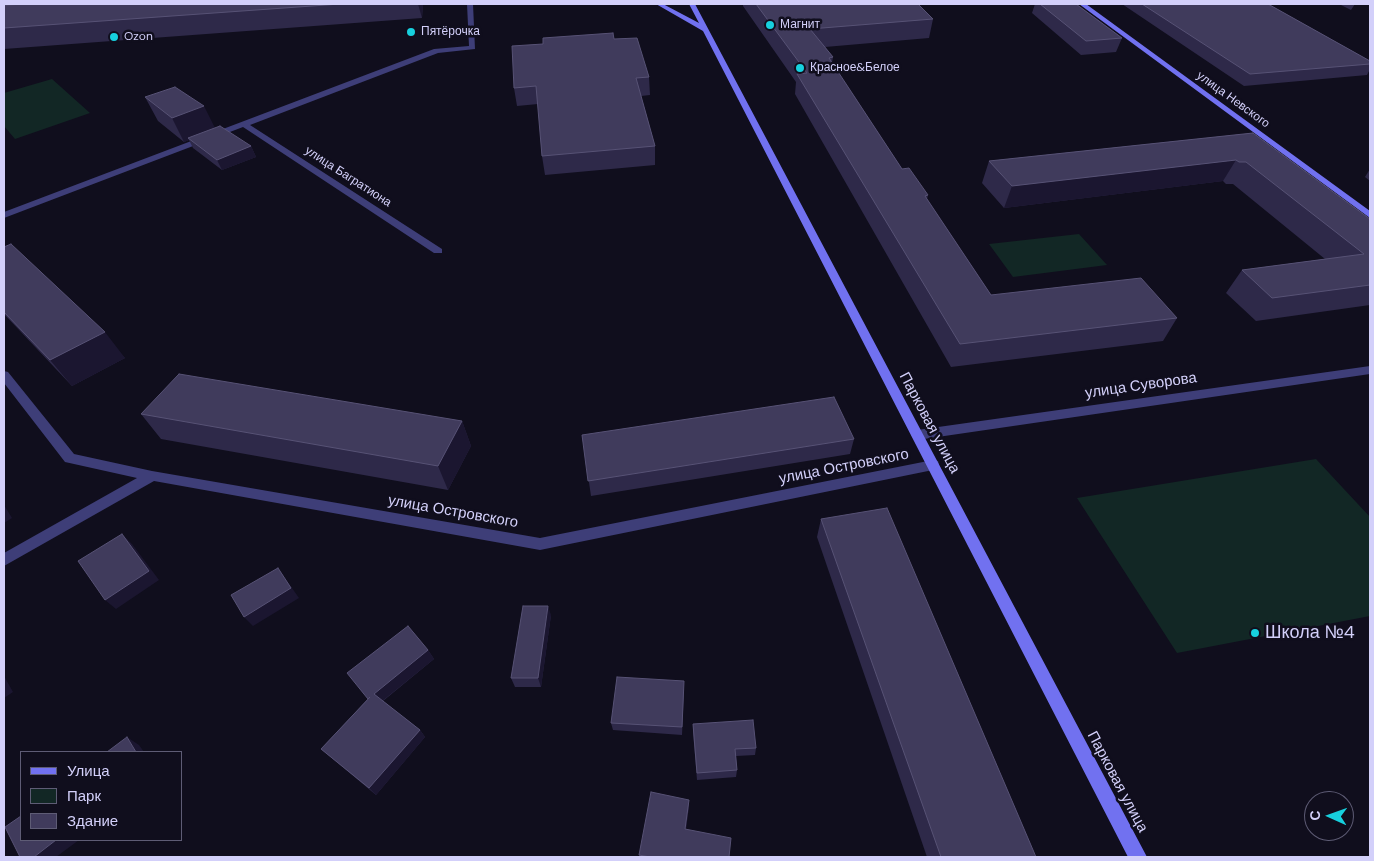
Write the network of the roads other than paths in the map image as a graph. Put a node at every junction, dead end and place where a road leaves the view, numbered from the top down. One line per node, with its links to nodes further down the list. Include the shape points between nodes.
1 (470, 4): 6 (street, via 473,48 437,51)
2 (659, 4): 5 (main road)
3 (692, 4): 5 (main road, Парковая улица)
4 (1082, 4): 8 (main road, улица Невского)
5 (704, 29): 12 (main road, Парковая улица)
6 (243, 124): 7 (street); 9 (street, улица Багратиона)
7 (4, 215)
8 (1370, 215)
9 (438, 251)
10 (1370, 370): 12 (street, улица Суворова)
11 (4, 375): 14 (street, улица Островского, via 70,458)
12 (916, 435): 13 (main road, Парковая улица)
13 (933, 465): 14 (street, улица Островского, via 540,544); 16 (main road, Парковая улица)
14 (152, 476): 15 (street)
15 (4, 560)
16 (1138, 857)

